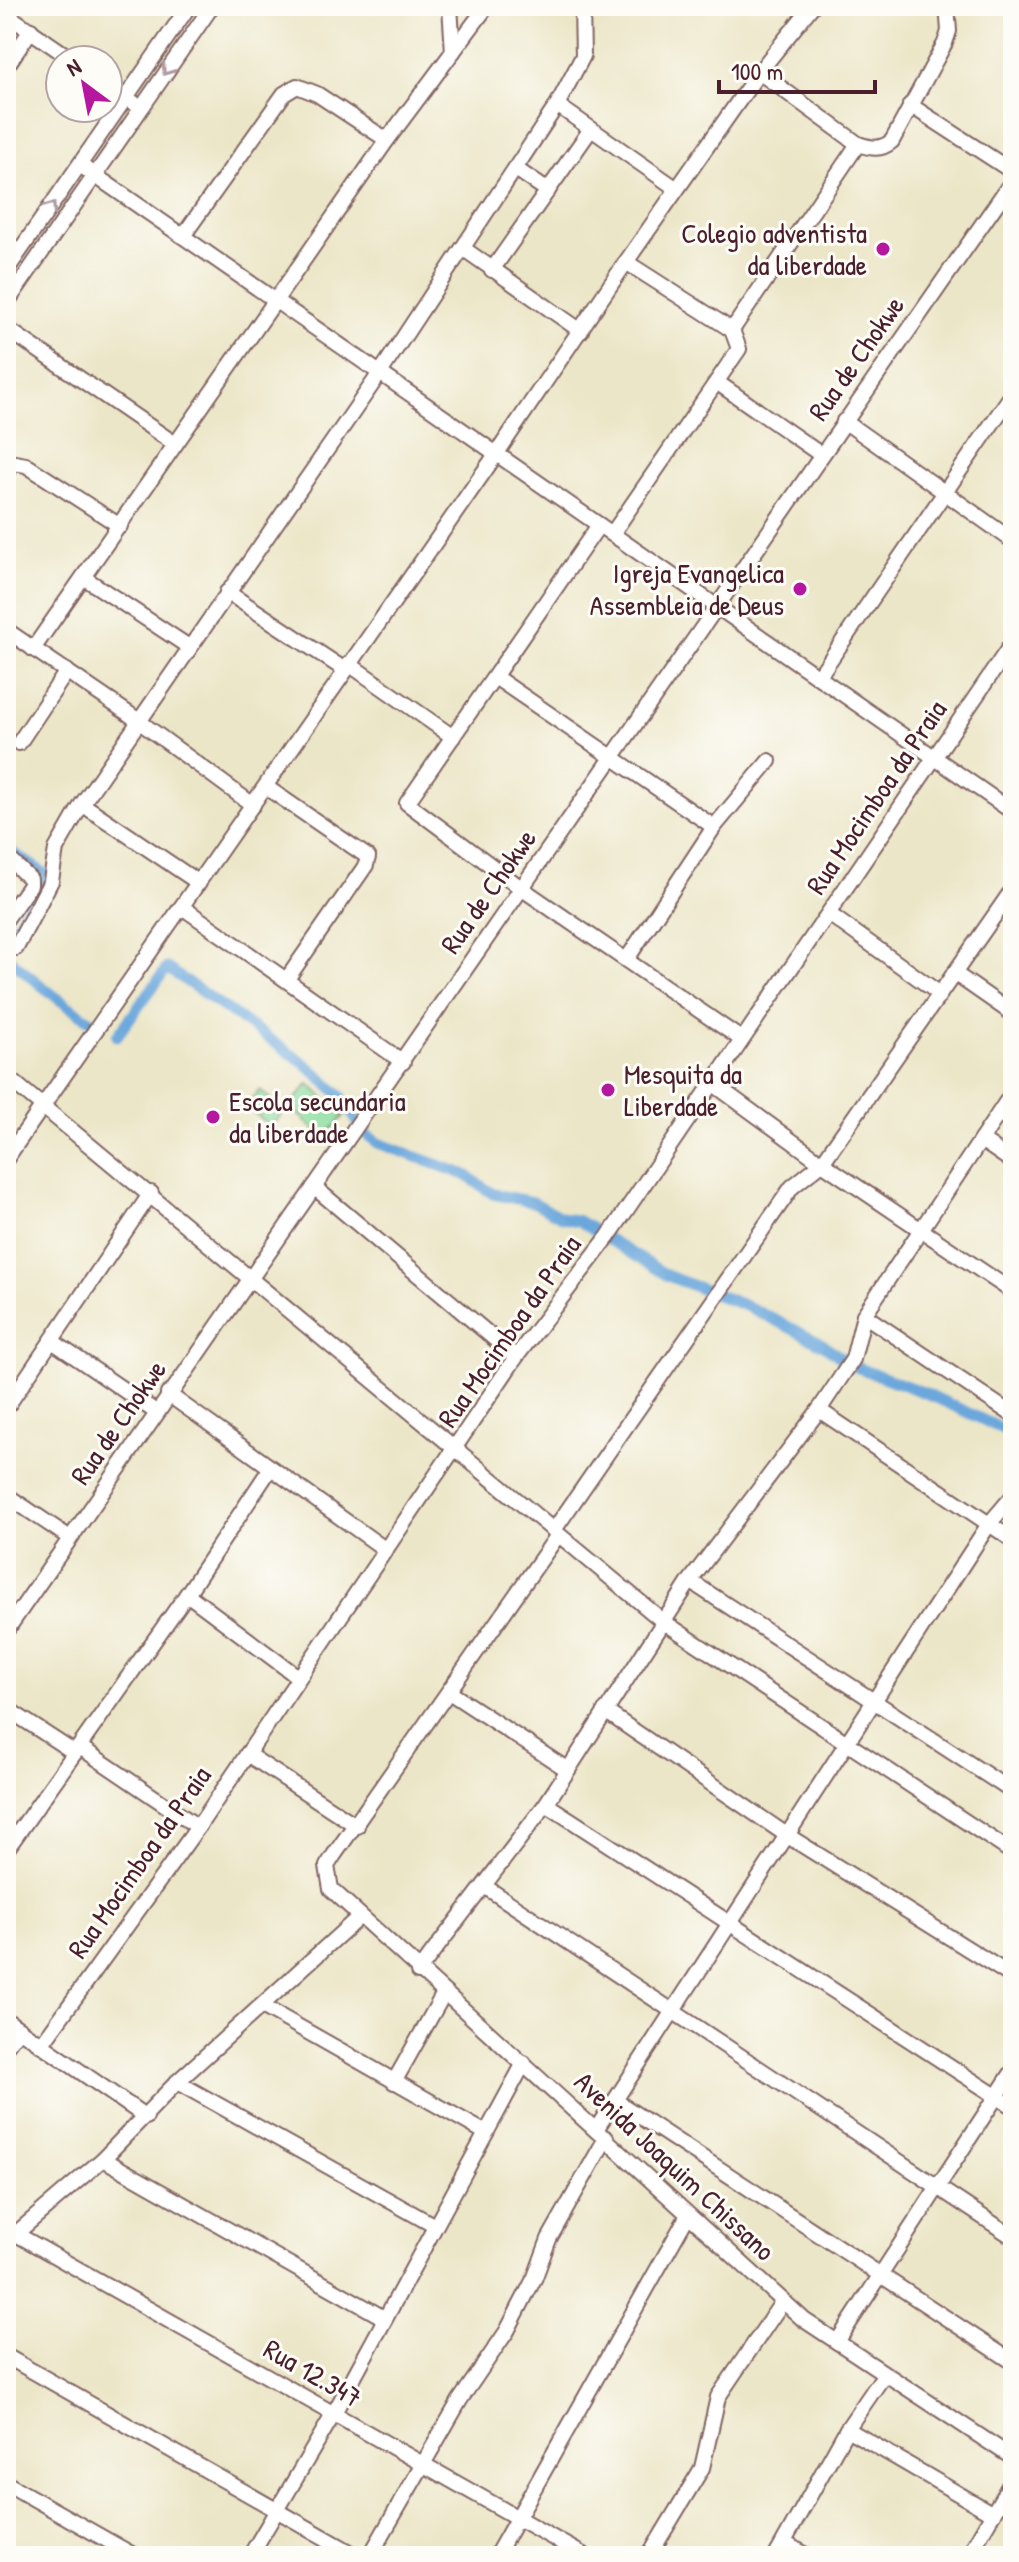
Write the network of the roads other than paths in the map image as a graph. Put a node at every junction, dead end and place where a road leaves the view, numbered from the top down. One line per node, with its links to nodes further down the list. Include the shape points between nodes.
1 (189, 6): 17 (street)
2 (212, 6): 20 (street, one-way to 20)
3 (450, 6): 13 (street)
4 (487, 6): 13 (street)
5 (582, 6): 18 (street, via 583,56)
6 (791, 6): 10 (street)
7 (812, 6): 10 (street)
8 (947, 6): 19 (street, via 945,43)
9 (6, 14): 11 (street)
10 (800, 21): 15 (street)
11 (31, 30): 12 (street); 14 (street)
12 (51, 44)
13 (453, 52): 22 (street)
14 (6, 67)
15 (759, 72): 23 (street); 29 (street)
16 (124, 97): 17 (street)
17 (127, 99): 20 (street); 24 (street)
18 (557, 105): 21 (street); 25 (street)
19 (910, 105): 23 (street, via 884,147); 26 (street)
20 (141, 107): 27 (street)
21 (591, 129): 29 (street); 30 (street)
22 (387, 140): 31 (street, via 297,86 284,94); 36 (street)
23 (858, 144): 39 (street)
24 (80, 165): 27 (street); 35 (street, one-way to 24)
25 (516, 169): 30 (street); 32 (street)
26 (1013, 172)
27 (94, 175): 31 (street); 37 (street)
28 (1013, 180): 44 (street, Rua de Chokwe)
29 (677, 189): 33 (street)
30 (548, 191): 34 (street)
31 (183, 236): 36 (street)
32 (464, 249): 34 (street); 41 (street)
33 (626, 262): 39 (street); 40 (street)
34 (492, 270): 40 (street)
35 (6, 271)
36 (275, 301): 41 (street); 45 (street)
37 (6, 304)
38 (6, 328): 45 (street)
39 (732, 330): 42 (street, via 739,349)
40 (581, 331): 46 (street)
41 (380, 373): 46 (street); 55 (street)
42 (718, 383): 47 (street); 52 (street)
43 (1013, 393): 49 (street)
44 (844, 421): 47 (street, Rua de Chokwe); 49 (street)
45 (175, 444): 51 (street)
46 (497, 453): 50 (street); 61 (street)
47 (820, 454): 56 (street, Rua de Chokwe)
48 (6, 471): 51 (street, via 15,463 26,465)
49 (944, 494): 53 (street); 63 (street)
50 (599, 525): 52 (street); 64 (street)
51 (120, 526): 54 (street)
52 (612, 534): 56 (street)
53 (1013, 541)
54 (86, 579): 59 (street); 60 (street)
55 (227, 592): 59 (street); 61 (street)
56 (718, 605): 63 (street); 68 (street, Rua de Chokwe)
57 (6, 630): 60 (street)
58 (1013, 642): 69 (street, Rua Mocimboa da Praia)
59 (189, 647): 65 (street)
60 (33, 649): 62 (street)
61 (347, 667): 66 (street); 71 (street)
62 (67, 671): 65 (street); 67 (street)
63 (819, 676): 69 (street)
64 (495, 677): 66 (street); 68 (street)
65 (141, 722): 72 (street); 73 (street)
66 (453, 737): 78 (street, via 407,803)
67 (19, 743)
68 (612, 756): 75 (street); 78 (street, Rua de Chokwe)
69 (932, 757): 74 (street); 81 (street, Rua Mocimboa da Praia)
70 (769, 761): 75 (street)
71 (266, 787): 73 (street); 86 (street, via 368,857)
72 (82, 804): 77 (street); 83 (street, via 56,849 51,881)
73 (253, 805): 77 (street)
74 (1013, 812)
75 (714, 827): 84 (street)
76 (6, 856): 82 (street, via 30,879)
77 (199, 883): 80 (street)
78 (521, 888): 84 (street); 90 (street, Rua de Chokwe)
79 (1013, 889): 85 (street)
80 (182, 907): 86 (street); 94 (street)
81 (829, 914): 87 (street); 89 (street, Rua Mocimboa da Praia)
82 (6, 919)
83 (16, 948)
84 (627, 959): 89 (street)
85 (954, 973): 87 (street); 88 (street)
86 (287, 979): 90 (street)
87 (940, 994): 98 (street)
88 (1013, 1014)
89 (741, 1039): 92 (street, Rua Mocimboa da Praia)
90 (403, 1062): 99 (street, Rua de Chokwe)
91 (6, 1076): 94 (street)
92 (711, 1082): 98 (street); 106 (street, Rua Mocimboa da Praia, via 606,1239)
93 (1013, 1092): 95 (street)
94 (44, 1107): 96 (street); 100 (street)
95 (981, 1140): 97 (street); 101 (street)
96 (6, 1159)
97 (1013, 1162)
98 (822, 1163): 101 (street); 117 (street, via 792,1187)
99 (314, 1187): 102 (street, Rua de Chokwe); 106 (street)
100 (151, 1193): 102 (street); 105 (street)
101 (920, 1232): 103 (street); 104 (street)
102 (251, 1279): 107 (street, Rua de Chokwe); 112 (street)
103 (1013, 1292)
104 (864, 1315): 109 (street, via 849,1365); 111 (street)
105 (52, 1341): 108 (street); 110 (street)
106 (516, 1357): 112 (street, Rua Mocimboa da Praia)
107 (168, 1394): 110 (street, Rua de Chokwe); 113 (street)
108 (6, 1408)
109 (819, 1410): 116 (street); 121 (street)
110 (156, 1412): 118 (street, Rua de Chokwe)
111 (1013, 1415)
112 (457, 1450): 117 (street); 120 (street, Rua Mocimboa da Praia)
113 (270, 1469): 120 (street); 122 (street)
114 (6, 1495): 118 (street)
115 (1013, 1496): 116 (street)
116 (989, 1524): 119 (street); 127 (street)
117 (556, 1532): 123 (street); 126 (street)
118 (70, 1538): 124 (street, Rua de Chokwe)
119 (1013, 1540)
120 (386, 1550): 125 (street, Rua Mocimboa da Praia)
121 (690, 1581): 123 (street); 127 (street)
122 (187, 1594): 125 (street); 131 (street)
123 (664, 1622): 129 (street); 130 (street)
124 (6, 1631)
125 (298, 1677): 132 (street, Rua Mocimboa da Praia)
126 (449, 1692): 133 (street); 136 (street)
127 (875, 1702): 130 (street); 134 (street)
128 (6, 1708): 131 (street)
129 (605, 1711): 133 (street); 138 (street)
130 (847, 1746): 138 (street); 140 (street)
131 (78, 1750): 137 (street); 139 (street)
132 (247, 1754): 136 (street); 137 (street, Rua Mocimboa da Praia)
133 (568, 1770): 135 (street)
134 (1013, 1792)
135 (546, 1804): 141 (street); 143 (street)
136 (357, 1826): 142 (street, Avenida Joaquim Chissano, via 327,1866 327,1882)
137 (198, 1827): 150 (street, Rua Mocimboa da Praia)
138 (788, 1836): 143 (street); 145 (street)
139 (6, 1850)
140 (1013, 1853)
141 (484, 1886): 144 (street); 148 (street)
142 (359, 1917): 144 (street, Avenida Joaquim Chissano); 147 (street)
143 (732, 1925): 148 (street); 156 (street)
144 (418, 1972): 146 (street, Avenida Joaquim Chissano)
145 (1013, 1977)
146 (443, 1995): 152 (street, Avenida Joaquim Chissano); 155 (street)
147 (262, 2006): 154 (street); 155 (street)
148 (672, 2011): 157 (street); 163 (street)
149 (12, 2025): 150 (street); 151 (street)
150 (41, 2045): 159 (street)
151 (6, 2046)
152 (524, 2063): 160 (street); 161 (street, Avenida Joaquim Chissano)
153 (1013, 2071): 156 (street)
154 (177, 2082): 159 (street); 165 (street)
155 (394, 2082): 160 (street)
156 (997, 2096): 158 (street); 163 (street)
157 (616, 2101): 161 (street); 168 (street)
158 (1013, 2107)
159 (146, 2117): 162 (street)
160 (486, 2133): 165 (street)
161 (602, 2133): 164 (street, Avenida Joaquim Chissano); 178 (street, via 507,2331)
162 (103, 2159): 167 (street); 170 (street)
163 (938, 2187): 166 (street); 168 (street)
164 (688, 2215): 169 (street, Avenida Joaquim Chissano); 183 (street)
165 (435, 2226): 170 (street)
166 (1013, 2237)
167 (11, 2238): 175 (street, Rua 12.347)
168 (879, 2276): 171 (street); 173 (street)
169 (783, 2301): 171 (street, Avenida Joaquim Chissano); 191 (street, via 718,2397 702,2468)
170 (384, 2318): 175 (street)
171 (837, 2342): 174 (street, Avenida Joaquim Chissano)
172 (6, 2356): 181 (street)
173 (1013, 2362)
174 (884, 2375): 176 (street); 177 (street, Avenida Joaquim Chissano)
175 (333, 2415): 178 (street, Rua 12.347); 181 (street)
176 (847, 2429): 182 (street); 184 (street)
177 (1013, 2458)
178 (422, 2465): 183 (street, Rua 12.347); 188 (street)
179 (1013, 2479): 182 (street)
180 (6, 2483): 185 (street)
181 (276, 2513): 186 (street); 187 (street)
182 (993, 2514): 193 (street)
183 (517, 2519): 189 (street); 190 (street, Rua 12.347)
184 (780, 2549): 192 (street)
185 (135, 2556)
186 (250, 2556)
187 (357, 2556)
188 (370, 2556)
189 (496, 2556)
190 (585, 2556)
191 (649, 2556)
192 (808, 2556)
193 (968, 2556)

